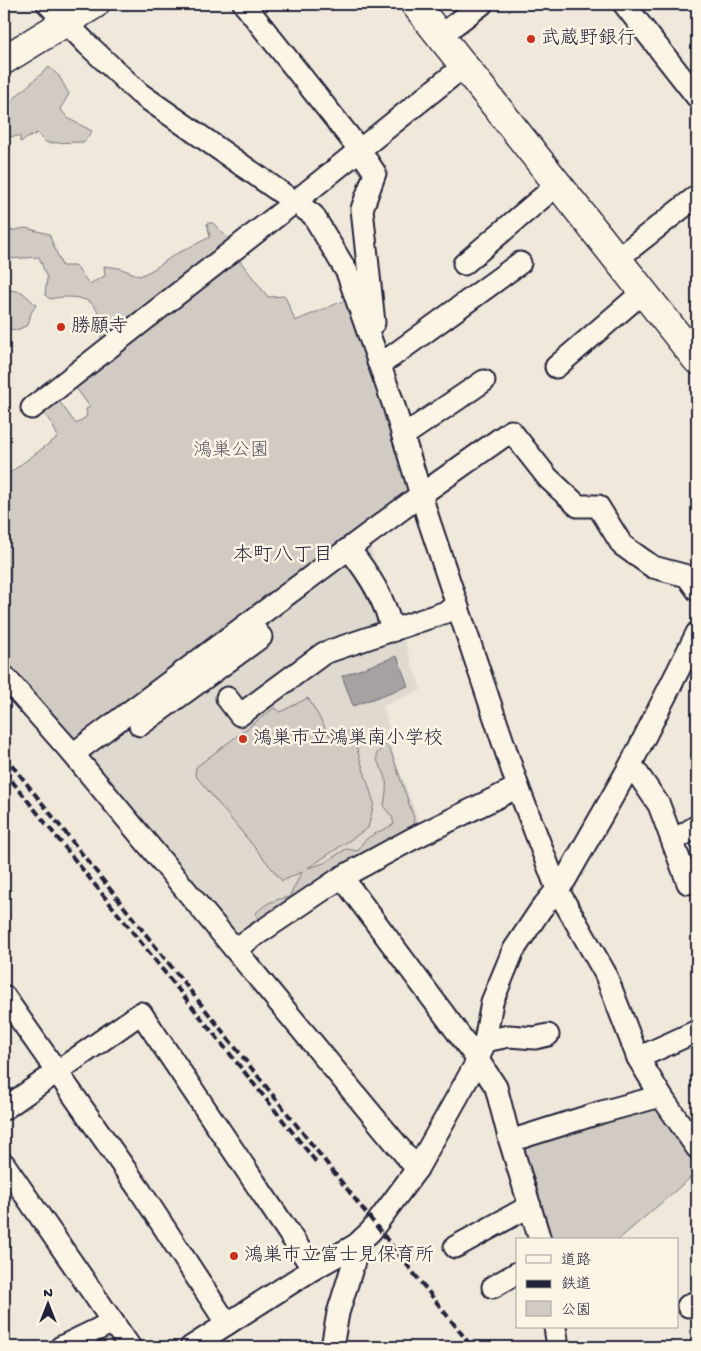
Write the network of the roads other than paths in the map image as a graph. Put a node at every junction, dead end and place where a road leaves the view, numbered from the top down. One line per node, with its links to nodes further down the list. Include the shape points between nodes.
1 (95, 4): 6 (main road)
2 (244, 4): 12 (street)
3 (415, 4): 7 (main road)
4 (482, 4): 7 (street)
5 (624, 4): 10 (street)
6 (56, 12): 8 (main road); 15 (street, via 139,93)
7 (440, 36): 9 (main road)
8 (4, 60)
9 (464, 66): 12 (street); 13 (main road)
10 (690, 73): 11 (street)
11 (697, 97)
12 (359, 149): 15 (street); 20 (street, via 375,173 362,209)
13 (558, 185): 16 (main road); 18 (street)
14 (697, 196): 16 (street)
15 (296, 201): 20 (street, via 314,215 347,272); 24 (street)
16 (616, 259): 19 (main road)
17 (520, 262): 20 (street, via 392,357)
18 (464, 264)
19 (643, 292): 21 (main road); 22 (street)
20 (376, 355): 25 (street)
21 (697, 360)
22 (556, 367)
23 (484, 381): 25 (street)
24 (32, 408)
25 (403, 436): 26 (street)
26 (422, 494): 27 (street); 28 (street, via 511,431 548,478 578,506 598,506 622,545 653,567 687,576); 29 (street)
27 (349, 549): 30 (street); 31 (street, via 366,570 389,616)
28 (697, 590)
29 (458, 608): 31 (street); 38 (street)
30 (250, 624): 35 (street, via 261,637); 36 (street)
31 (392, 631): 34 (street, via 324,653 240,714)
32 (697, 633): 37 (street)
33 (4, 676): 36 (street)
34 (227, 698)
35 (140, 725)
36 (74, 754): 44 (street)
37 (631, 764): 40 (street, via 660,806); 43 (street)
38 (518, 787): 41 (street); 43 (street)
39 (697, 826): 40 (street)
40 (673, 841): 42 (street, via 688,883)
41 (342, 877): 44 (street); 48 (street)
42 (697, 878)
43 (557, 889): 48 (street, via 513,951 492,1002); 49 (street, via 604,972)
44 (235, 949): 56 (street)
45 (4, 996): 50 (street)
46 (697, 1031): 49 (street)
47 (548, 1035): 48 (street, via 535,1038 509,1036)
48 (482, 1051): 53 (street, via 496,1087); 56 (street)
49 (638, 1058): 51 (street)
50 (58, 1072): 52 (street); 61 (street, via 141,1013); 65 (street)
51 (661, 1096): 53 (street); 54 (street)
52 (4, 1109)
53 (510, 1141): 57 (street)
54 (697, 1148)
55 (4, 1164): 64 (street)
56 (416, 1169): 59 (street, via 376,1226)
57 (530, 1206): 58 (street); 60 (street)
58 (539, 1238)
59 (356, 1245): 61 (street); 70 (street, via 357,1252 338,1313)
60 (455, 1247)
61 (313, 1269): 65 (street)
62 (516, 1274): 63 (street)
63 (493, 1287)
64 (113, 1322): 67 (street); 68 (street)
65 (227, 1324): 69 (street)
66 (555, 1328): 71 (street)
67 (61, 1347)
68 (130, 1347)
69 (192, 1347)
70 (332, 1347)
71 (558, 1347)

